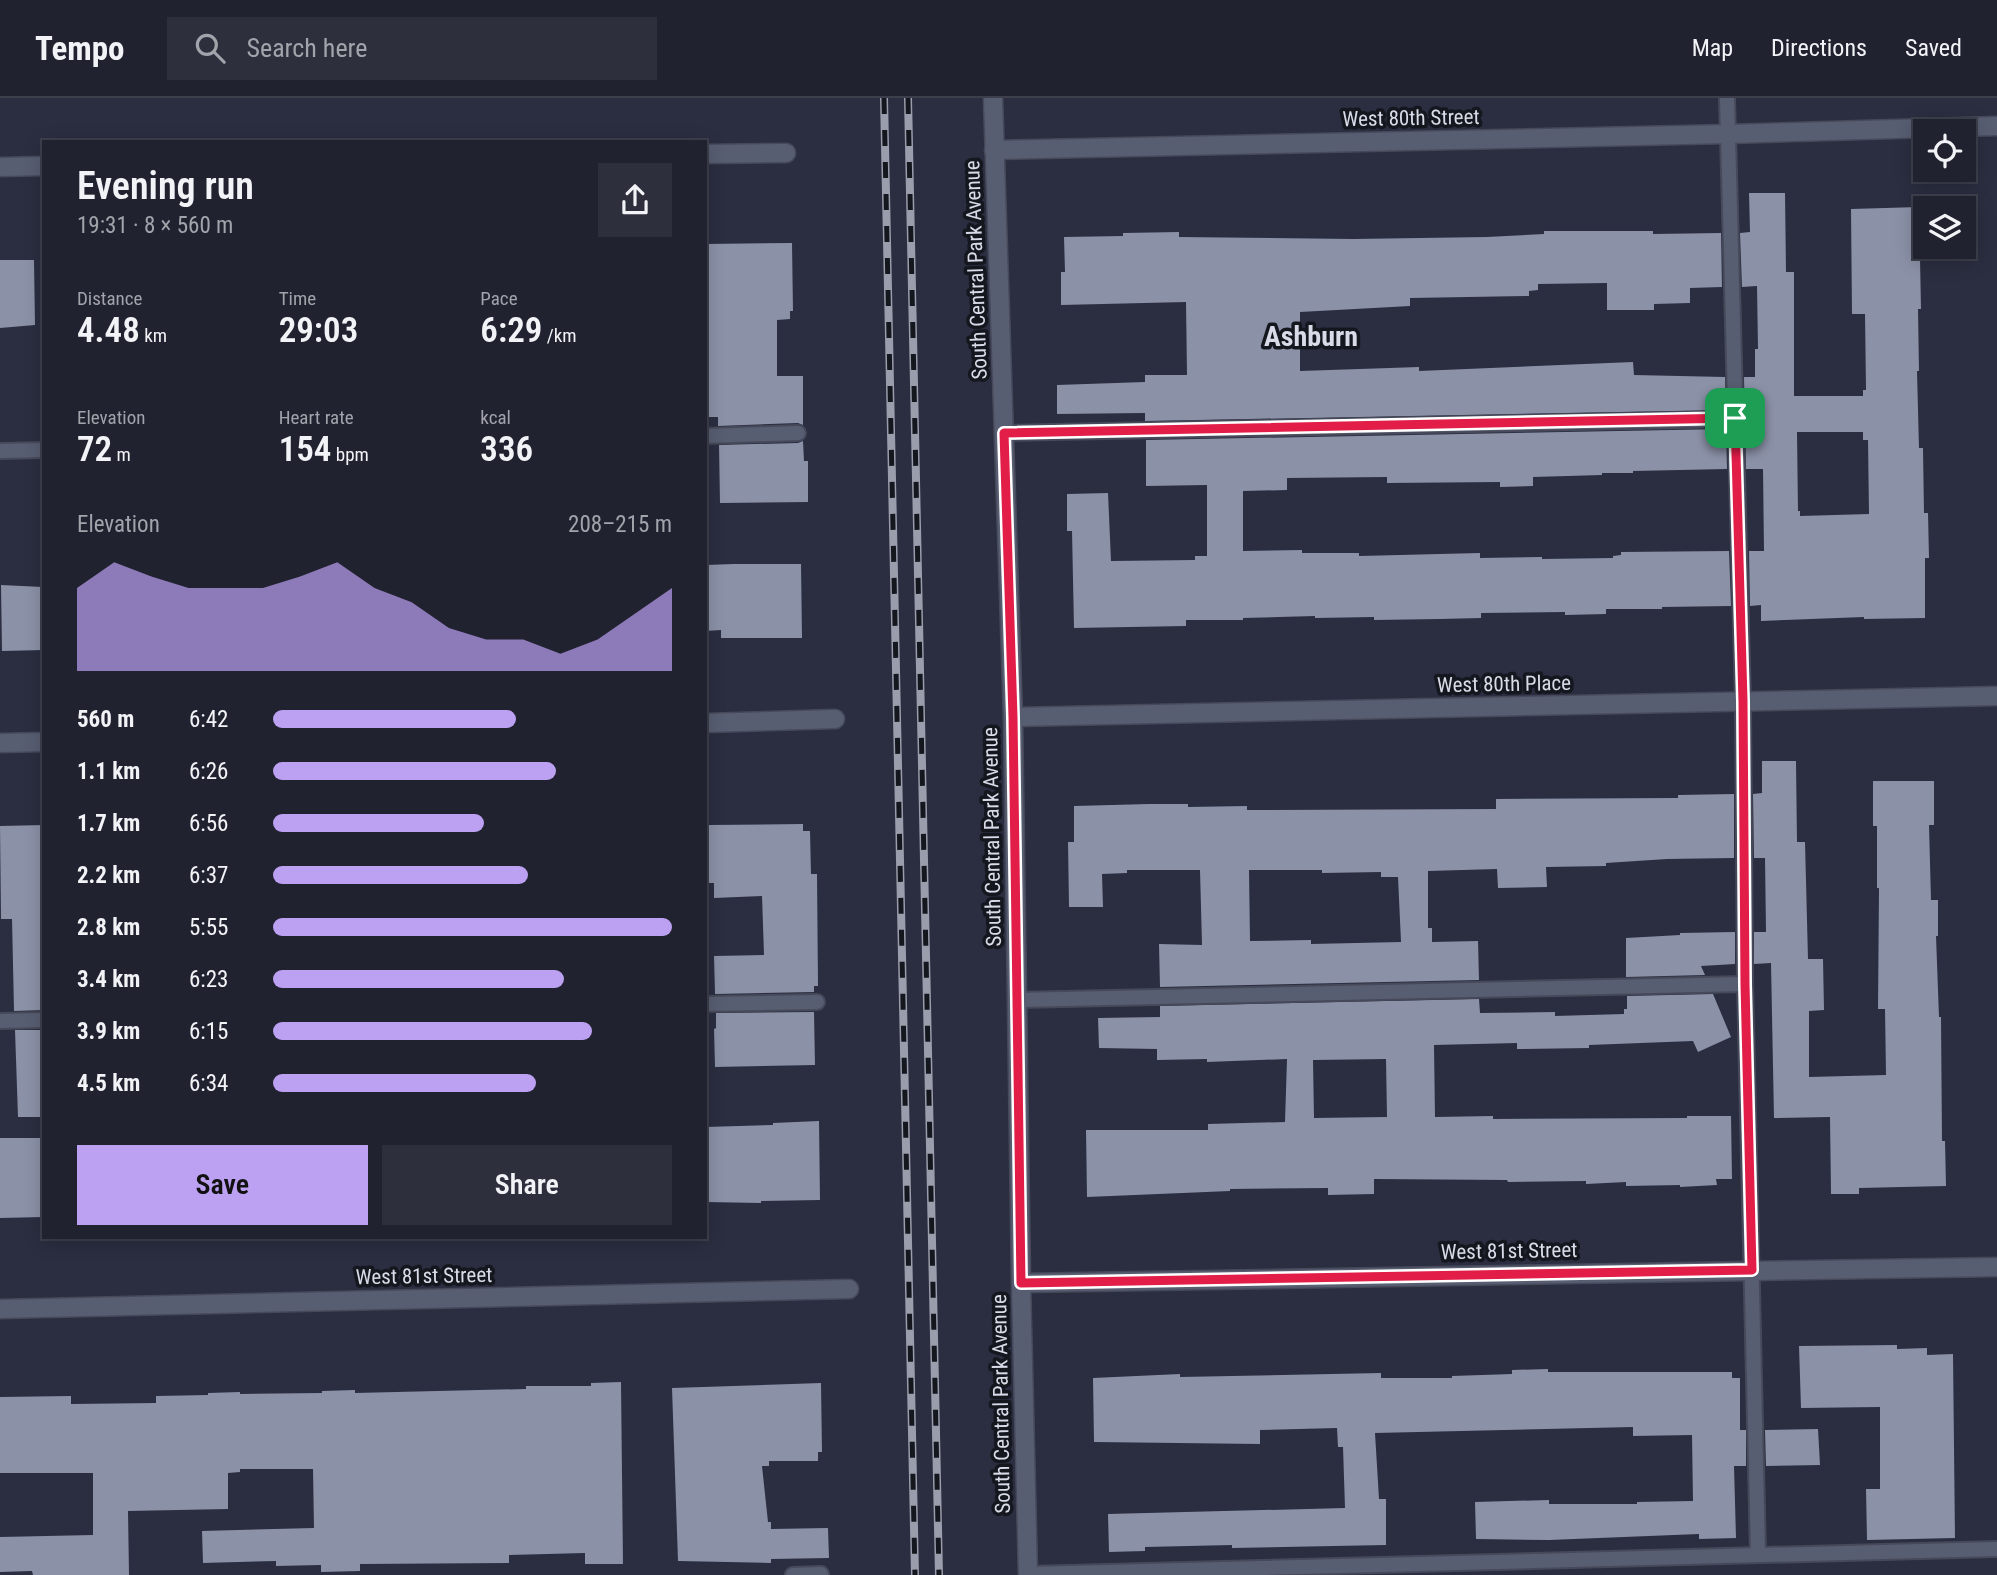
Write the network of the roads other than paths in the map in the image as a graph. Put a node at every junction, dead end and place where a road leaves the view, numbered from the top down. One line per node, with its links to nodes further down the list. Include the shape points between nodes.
1 (993, 98): 5 (street, South Central Park Avenue)
2 (1727, 98): 4 (lane)
3 (1997, 126): 4 (street, West 80th Street)
4 (1728, 134): 5 (street, West 80th Street); 10 (lane)
5 (994, 150): 12 (street, South Central Park Avenue)
6 (786, 153): 7 (street)
7 (707, 154)
8 (42, 166): 9 (street)
9 (0, 167)
10 (1735, 418): 12 (lane); 17 (lane)
11 (797, 433): 13 (lane)
12 (1004, 433): 18 (street, South Central Park Avenue)
13 (707, 436)
14 (42, 450): 15 (lane)
15 (0, 451)
16 (1997, 696): 17 (street, West 80th Place)
17 (1743, 701): 18 (street, West 80th Place); 23 (lane)
18 (1013, 717): 24 (street, South Central Park Avenue)
19 (835, 719): 20 (street)
20 (707, 723)
21 (42, 741): 22 (street)
22 (0, 743)
23 (1745, 984): 24 (lane); 30 (lane)
24 (1017, 1000): 31 (street, South Central Park Avenue)
25 (817, 1002): 26 (lane)
26 (707, 1004)
27 (42, 1020): 28 (lane)
28 (0, 1021)
29 (1997, 1267): 30 (street, West 81st Street)
30 (1752, 1270): 31 (street, West 81st Street); 35 (lane)
31 (1021, 1283): 37 (street, South Central Park Avenue)
32 (849, 1289): 33 (street, West 81st Street)
33 (0, 1309)
34 (1997, 1549): 35 (lane)
35 (1758, 1554): 37 (lane)
36 (821, 1574): 38 (lane)
37 (1028, 1574)
38 (793, 1575)

